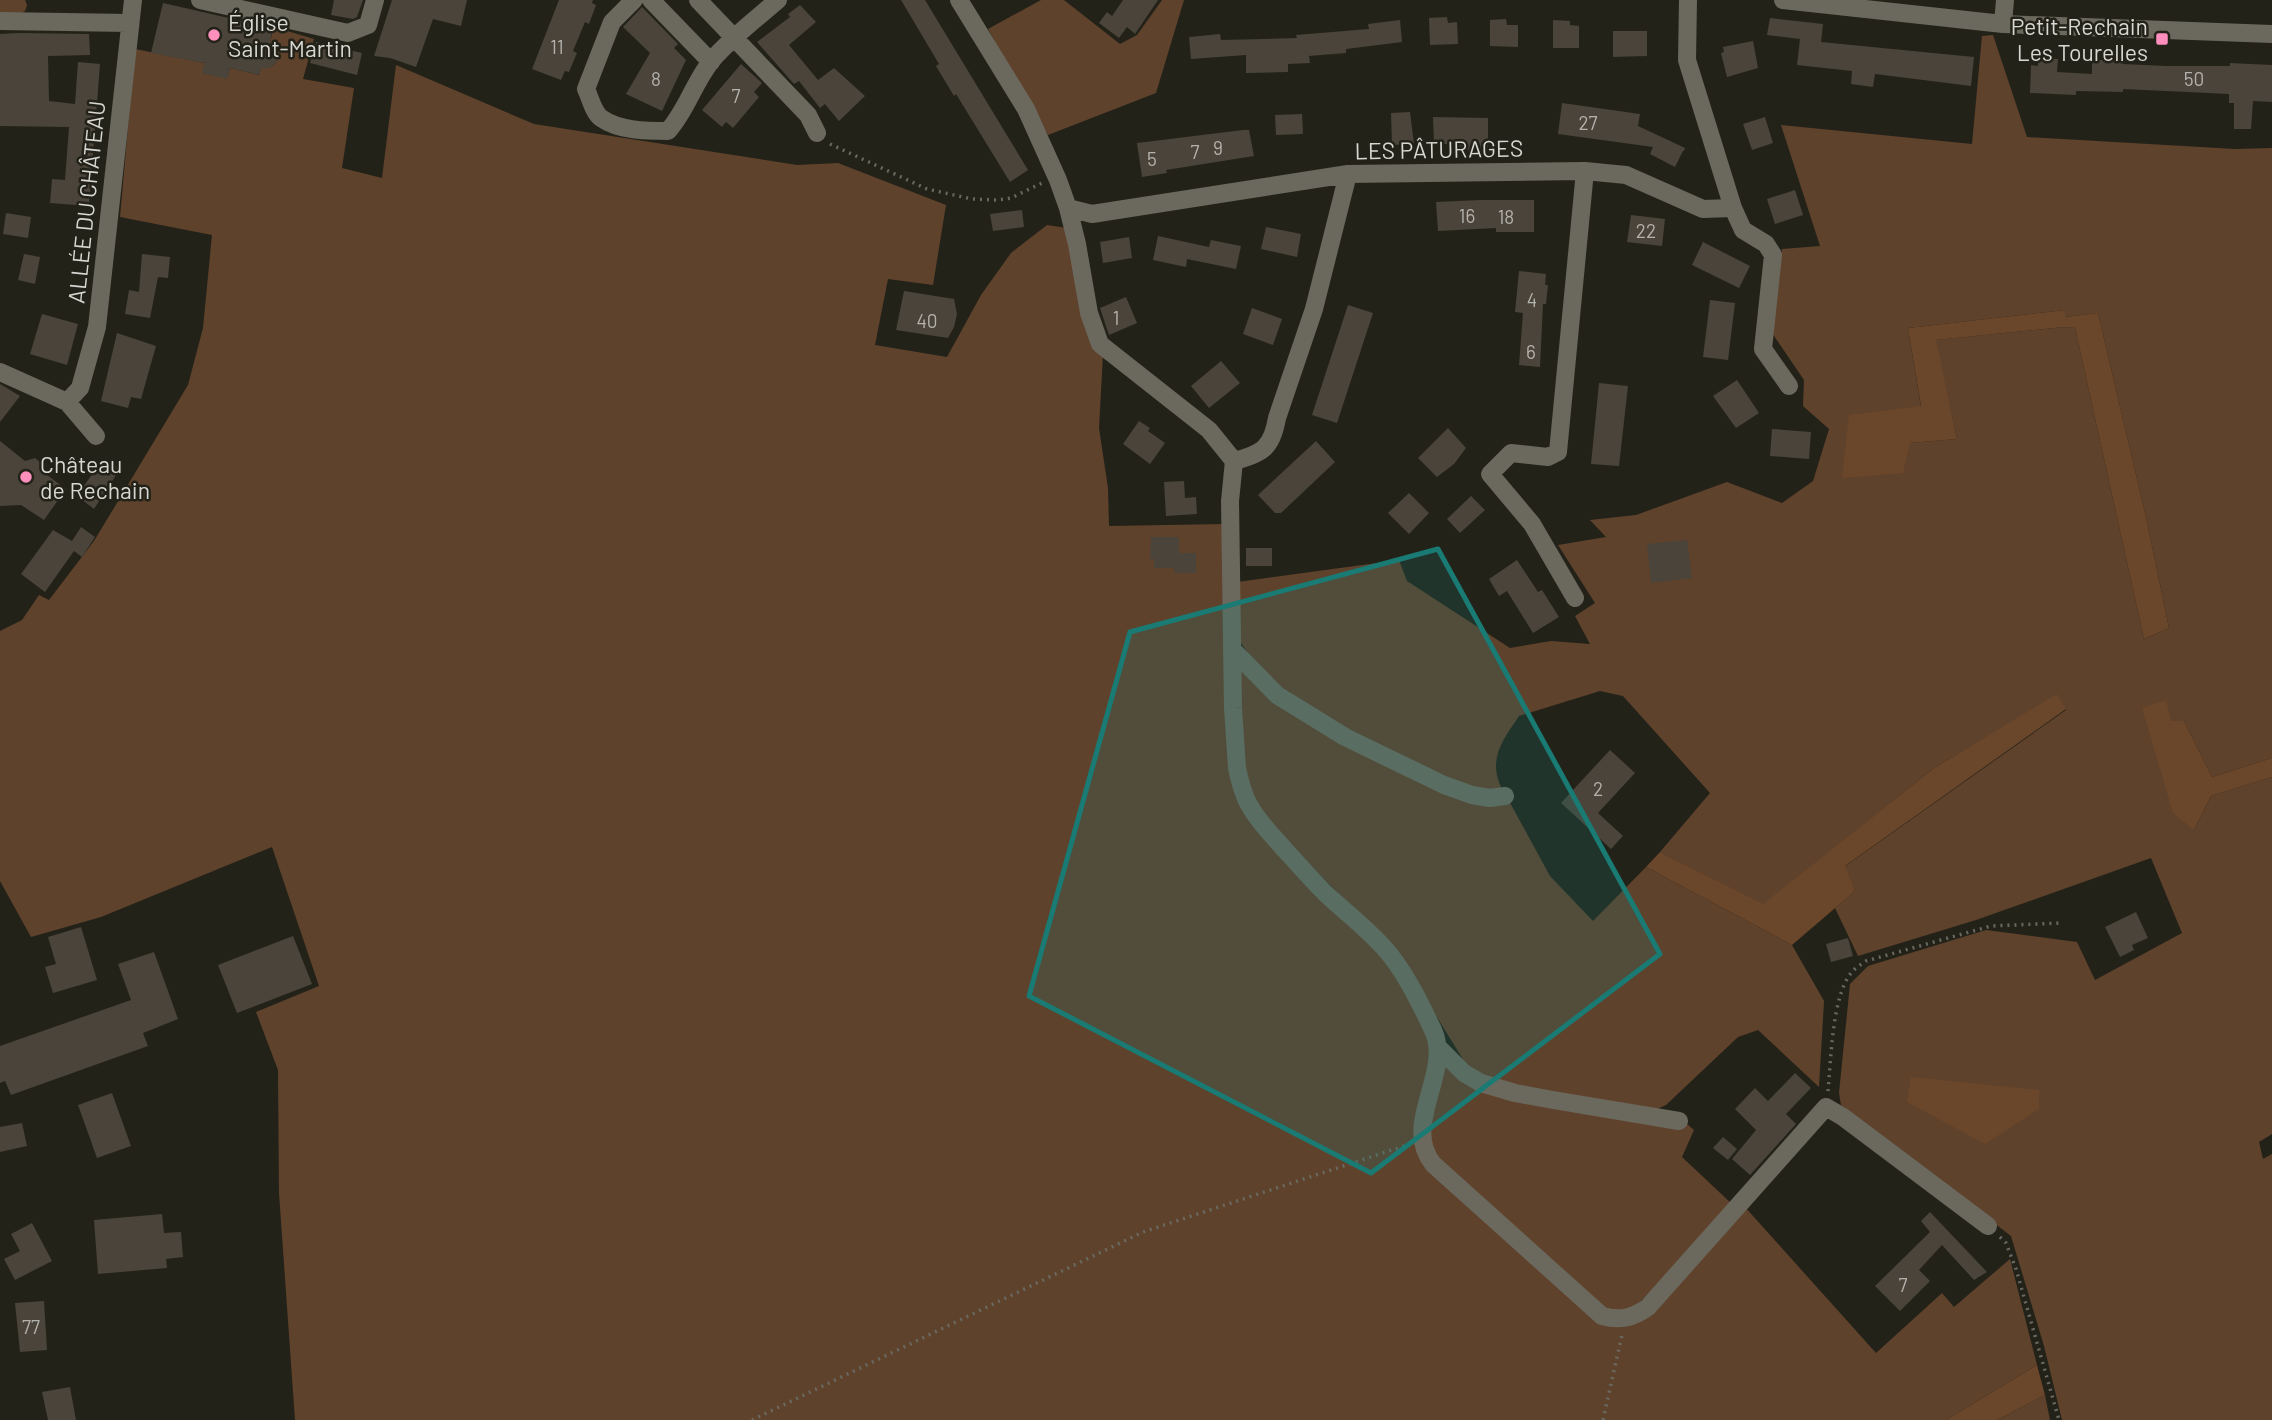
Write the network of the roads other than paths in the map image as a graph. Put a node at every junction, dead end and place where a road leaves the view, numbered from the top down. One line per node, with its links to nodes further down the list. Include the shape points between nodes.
1 (133, 0): 13 (street, ALLÉE DU CHÂTEAU)
2 (200, 0): 3 (street, via 348,33 368,25)
3 (375, 0)
4 (634, 0): 17 (street, via 612,22 586,89 602,119 646,131 667,131 679,119)
5 (651, 0): 17 (street)
6 (698, 0): 16 (street)
7 (778, 0): 16 (street)
8 (960, 0): 21 (street, via 1026,109)
9 (1688, 0): 22 (street, via 1687,60)
10 (1783, 0): 14 (street)
11 (2005, 0): 14 (street)
12 (0, 21): 13 (street)
13 (130, 23): 25 (street, ALLÉE DU CHÂTEAU, via 97,327 80,387)
14 (2003, 24): 15 (street)
15 (2272, 34)
16 (733, 39): 17 (street); 18 (street, via 808,115)
17 (711, 62)
18 (817, 133)
19 (1585, 171): 20 (street, LES PÂTURAGES); 22 (street, LES PÂTURAGES, via 1626,175 1703,209); 28 (street, via 1558,452 1548,457 1511,453 1490,474 1532,524)
20 (1348, 174): 21 (street, LES PÂTURAGES, via 1092,214); 27 (street, via 1314,309 1275,435 1267,448)
21 (1068, 208): 27 (street, via 1089,313 1100,344 1209,430)
22 (1733, 208): 24 (street, via 1743,230 1766,244 1773,255 1763,349)
23 (0, 372): 25 (street)
24 (1789, 386)
25 (67, 402): 26 (street)
26 (96, 436)
27 (1234, 461): 29 (street, via 1230,502)
28 (1575, 598)
29 (1232, 649): 30 (street, via 1277,695 1345,737 1444,785 1472,795); 31 (street, via 1237,768 1247,800 1264,827 1299,865 1392,957)
30 (1504, 796)
31 (1440, 1049): 32 (street, via 1481,1083 1540,1098); 33 (street, via 1426,1106 1425,1151 1433,1164 1602,1316 1623,1319 1648,1307 1826,1107)
32 (1679, 1121)
33 (1988, 1226)

